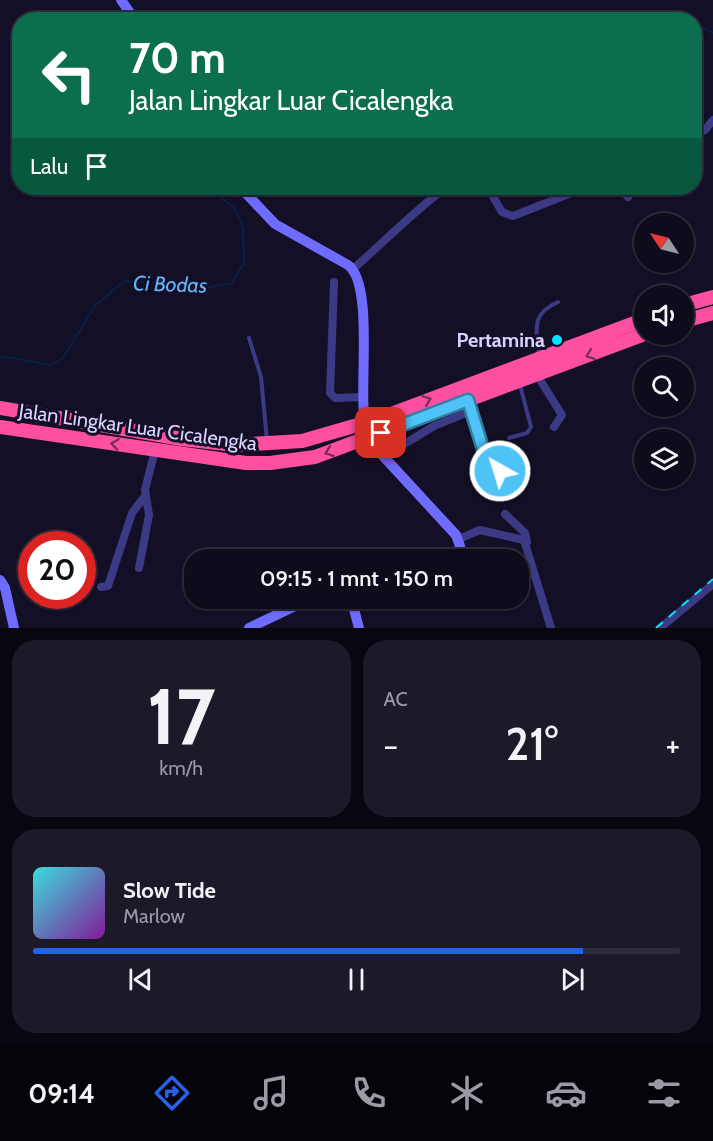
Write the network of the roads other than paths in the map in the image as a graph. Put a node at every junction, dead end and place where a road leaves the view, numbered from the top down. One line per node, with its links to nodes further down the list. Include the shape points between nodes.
1 (713, 120): 2 (street)
2 (702, 132)
3 (248, 195): 7 (street, via 275,224)
4 (434, 195): 7 (street)
5 (493, 195): 6 (street, via 508,216)
6 (565, 195)
7 (353, 269): 20 (street, via 359,278 363,304)
8 (334, 282): 20 (street, via 330,393 335,398)
9 (713, 297): 11 (highway)
10 (558, 302): 17 (lane, via 538,315)
11 (694, 302)
12 (713, 313): 13 (highway)
13 (694, 318)
14 (634, 323): 17 (highway, Jalan Lingkar Luar Cicalengka)
15 (249, 338): 27 (lane, via 261,377)
16 (634, 338): 18 (highway, Jalan Lingkar Luar Cicalengka, one-way to 18)
17 (539, 358): 27 (highway, Jalan Lingkar Luar Cicalengka, one-way to 17, via 326,435)
18 (537, 375): 19 (highway, Jalan Lingkar Luar Cicalengka); 24 (street, via 562,415)
19 (519, 382): 21 (highway, Jalan Lingkar Luar Cicalengka); 26 (lane, via 531,427 527,433)
20 (362, 397): 23 (street)
21 (470, 406): 29 (highway, Jalan Lingkar Luar Cicalengka, one-way to 29, via 296,460 246,463); 30 (street, via 393,451); 31 (lane, via 487,462 491,468)
22 (0, 408): 27 (highway, Jalan Lingkar Luar Cicalengka, via 182,439)
23 (364, 414)
24 (554, 427)
25 (0, 428): 29 (highway, Jalan Lingkar Luar Cicalengka, one-way to 25)
26 (509, 438)
27 (267, 444)
28 (372, 444): 30 (street)
29 (155, 450): 32 (street)
30 (380, 454): 34 (street)
31 (514, 474)
32 (145, 496): 37 (street, via 149,514); 40 (street, via 132,513 108,586)
33 (505, 514): 35 (street, via 525,533)
34 (459, 539): 35 (street, via 480,530); 36 (street)
35 (527, 543): 46 (street)
36 (459, 549)
37 (139, 568)
38 (0, 580): 43 (street)
39 (713, 584): 47 (street)
40 (101, 587)
41 (289, 609): 44 (street)
42 (354, 609): 45 (street)
43 (14, 628)
44 (249, 628)
45 (359, 628)
46 (551, 628)
47 (660, 628)

